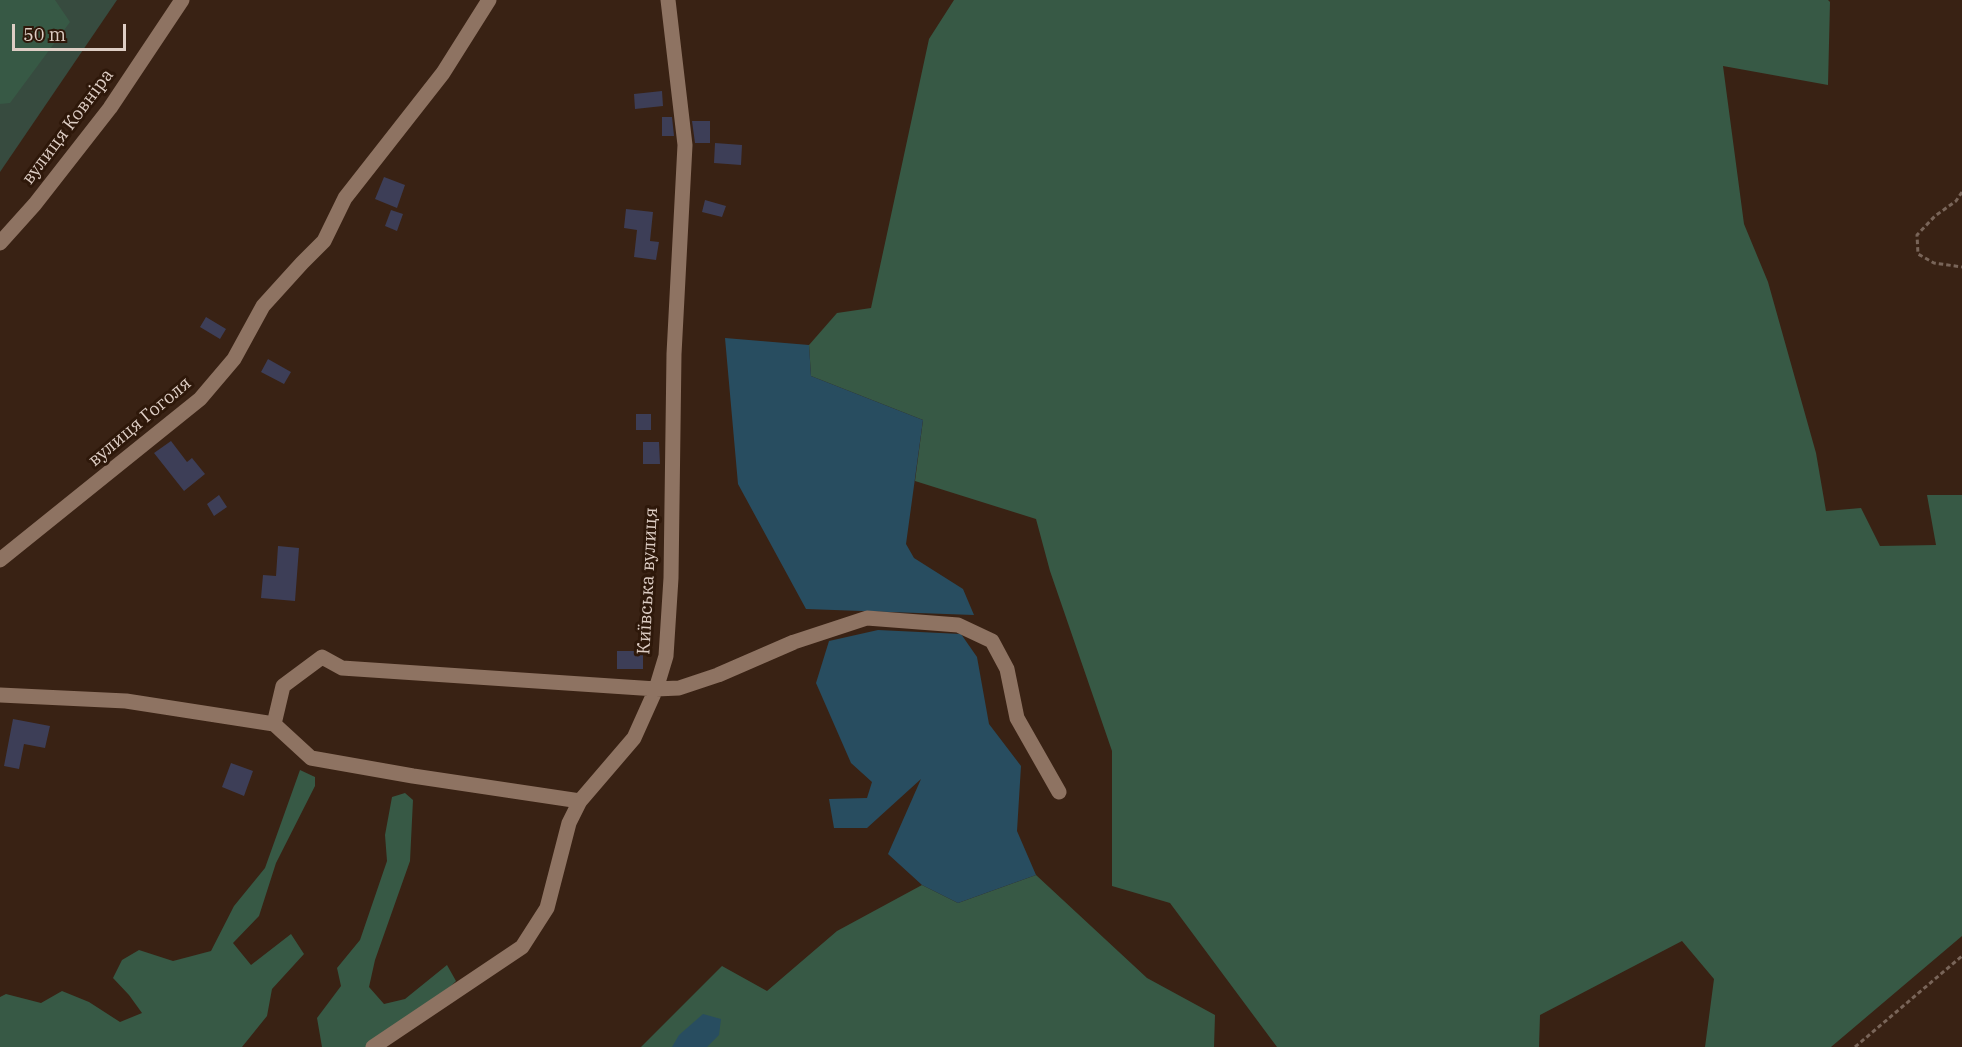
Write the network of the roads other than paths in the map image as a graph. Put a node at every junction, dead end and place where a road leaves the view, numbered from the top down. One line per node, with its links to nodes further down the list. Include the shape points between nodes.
1 (182, 0): 4 (street, вулиця Ковніра, via 110,108)
2 (489, 0): 5 (street, вулиця Гоголя, via 444,73 345,198 324,242 263,306 234,359 200,399)
3 (668, 0): 6 (street, Київська вулиця, via 685,145 674,354 671,578 666,656)
4 (0, 243)
5 (0, 560)
6 (656, 689): 8 (street, via 342,669 322,657 283,686); 9 (street, via 679,688 718,675 794,642 867,618 958,625 992,641 1006,669 1017,718); 10 (street, Київська вулиця, via 634,738)
7 (0, 695): 8 (street, via 126,701)
8 (274, 724): 10 (street, via 311,758)
9 (1059, 792)
10 (580, 801): 11 (street, Київська вулиця, via 569,823 547,908 522,946)
11 (373, 1047)

